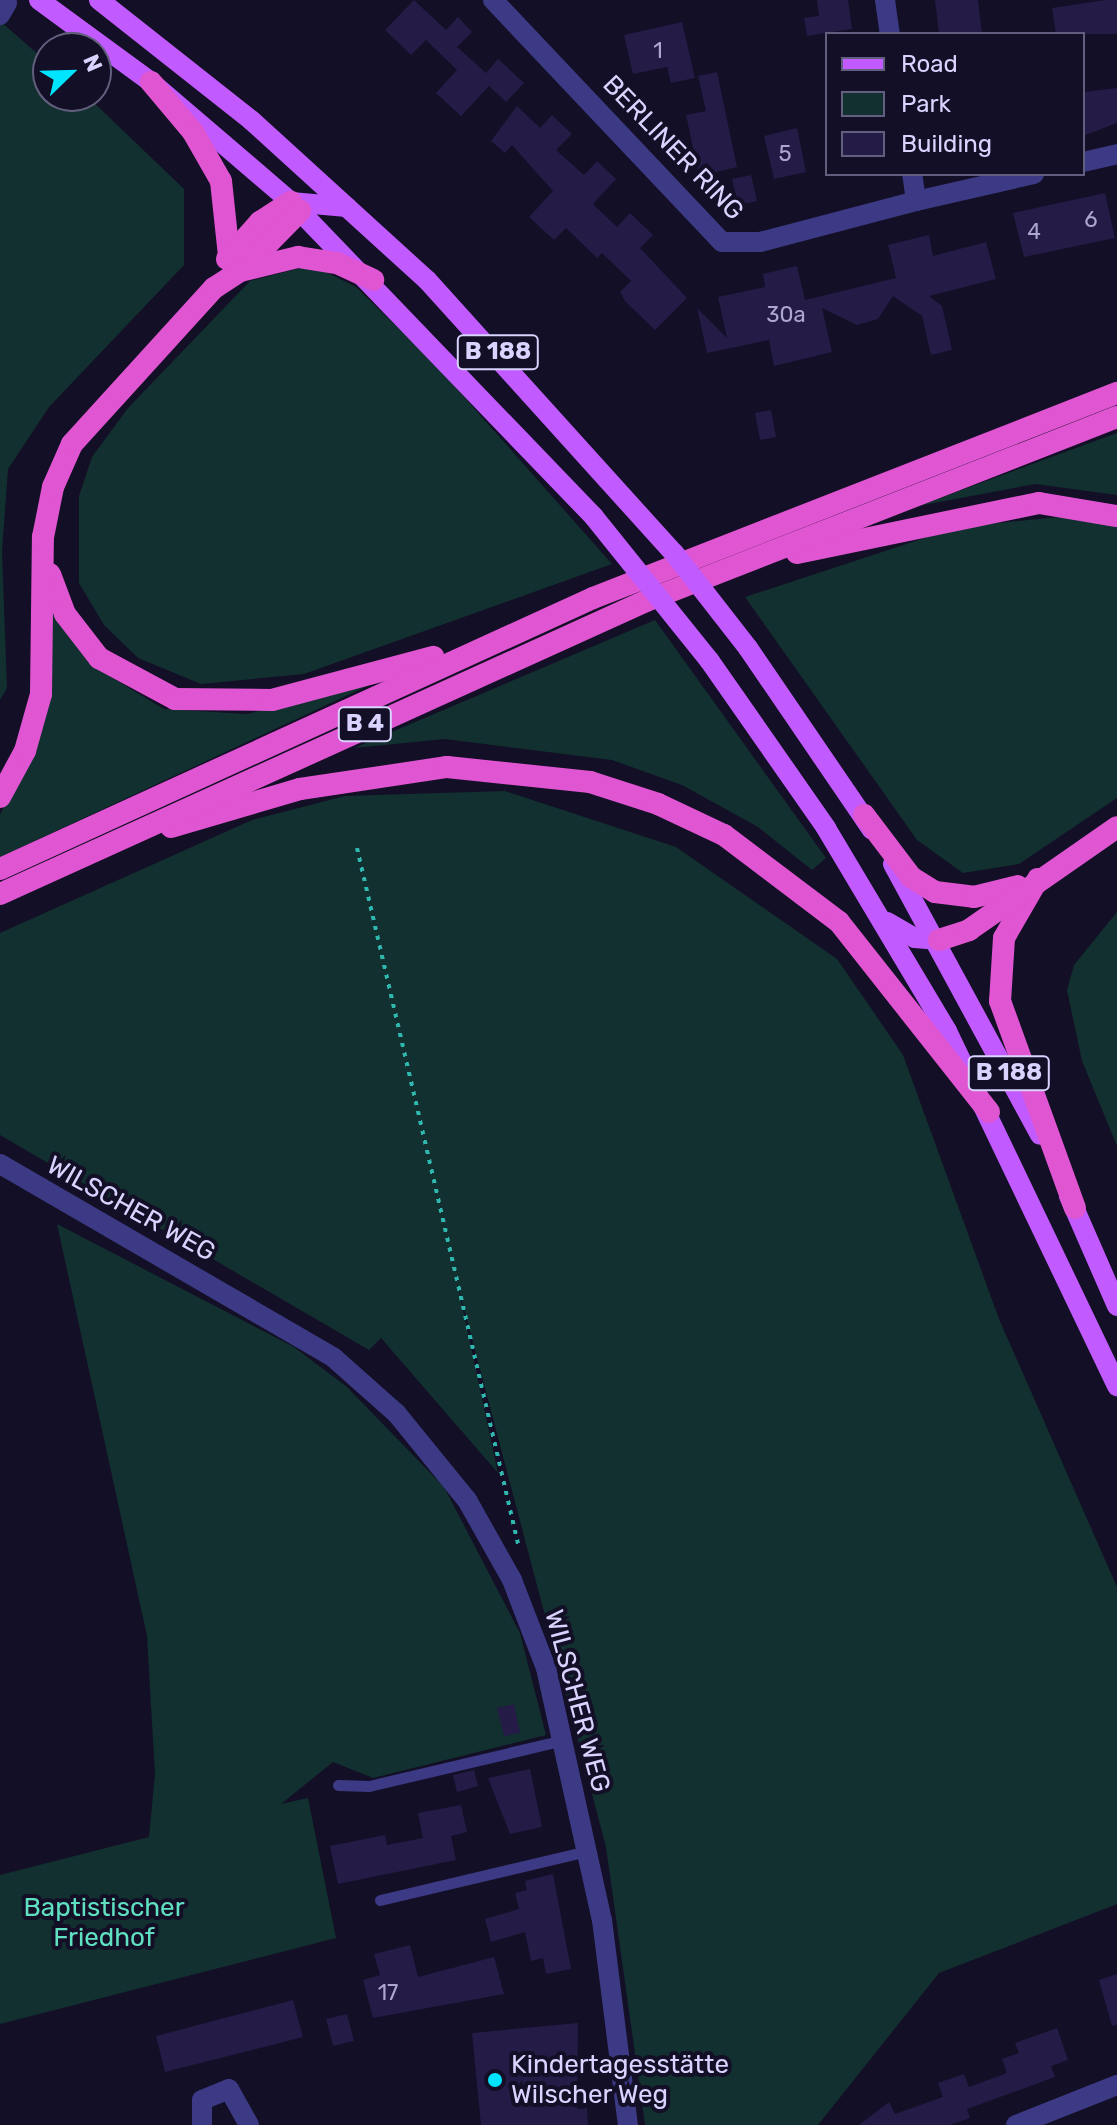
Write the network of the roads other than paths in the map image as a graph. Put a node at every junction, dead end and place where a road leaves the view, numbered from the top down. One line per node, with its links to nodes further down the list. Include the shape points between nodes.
1 (40, 0): 6 (main road, B 188)
2 (99, 0): 8 (main road, B 188)
3 (493, 0): 12 (street, BERLINER RING, via 722,242 760,242)
4 (885, 0): 5 (street)
5 (890, 32)
6 (151, 82): 13 (main road, B 188); 15 (highway, via 193,132 221,181)
7 (1117, 154): 9 (street)
8 (295, 157): 13 (main road); 14 (main road, B 188)
9 (1085, 162)
10 (912, 176): 12 (street)
11 (1025, 176): 12 (street, BERLINER RING)
12 (916, 201)
13 (298, 204): 14 (main road, B 188); 15 (highway); 16 (main road, B 188)
14 (354, 210): 24 (main road, B 188, bridge, via 498,353 632,503 748,648)
15 (235, 263): 16 (highway, via 298,257); 20 (highway, via 72,444 53,487)
16 (373, 280): 30 (main road, B 188, bridge, via 594,517 709,660)
17 (1117, 393): 22 (highway, B 4)
18 (1117, 417): 21 (highway, B 4)
19 (1117, 516): 21 (highway, via 1069,504 984,510)
20 (43, 537): 22 (highway, via 53,588 80,637 125,677 175,699 272,700); 23 (highway, via 41,694 25,751)
21 (714, 573): 26 (highway, B 4)
22 (499, 639): 27 (highway, B 4)
23 (0, 797)
24 (864, 815): 28 (highway, via 911,877 935,892 984,896); 31 (main road, B 188)
25 (1117, 827): 28 (highway)
26 (86, 853): 29 (highway, B 4); 32 (highway, via 376,773 519,770 590,782 724,835 784,875 886,976)
27 (0, 869)
28 (1038, 879): 31 (highway, via 969,930); 34 (highway, via 1004,938 1000,1001)
29 (0, 894)
30 (881, 917): 31 (main road, via 915,938); 32 (main road, B 188)
31 (939, 940): 34 (main road, B 188)
32 (989, 1112): 36 (main road, B 188)
33 (0, 1164): 37 (street, WILSCHER WEG, via 296,1331 397,1414 467,1500 512,1580)
34 (1075, 1208): 35 (main road, B 188)
35 (1117, 1306)
36 (1117, 1386)
37 (564, 1740): 38 (lane, via 369,1786); 39 (street, WILSCHER WEG)
38 (338, 1785)
39 (588, 1851): 40 (lane); 44 (street, WILSCHER WEG)
40 (380, 1900)
41 (1117, 2085): 45 (street)
42 (202, 2125): 43 (street, via 202,2100 229,2089)
43 (249, 2125)
44 (628, 2125)
45 (1016, 2125)

